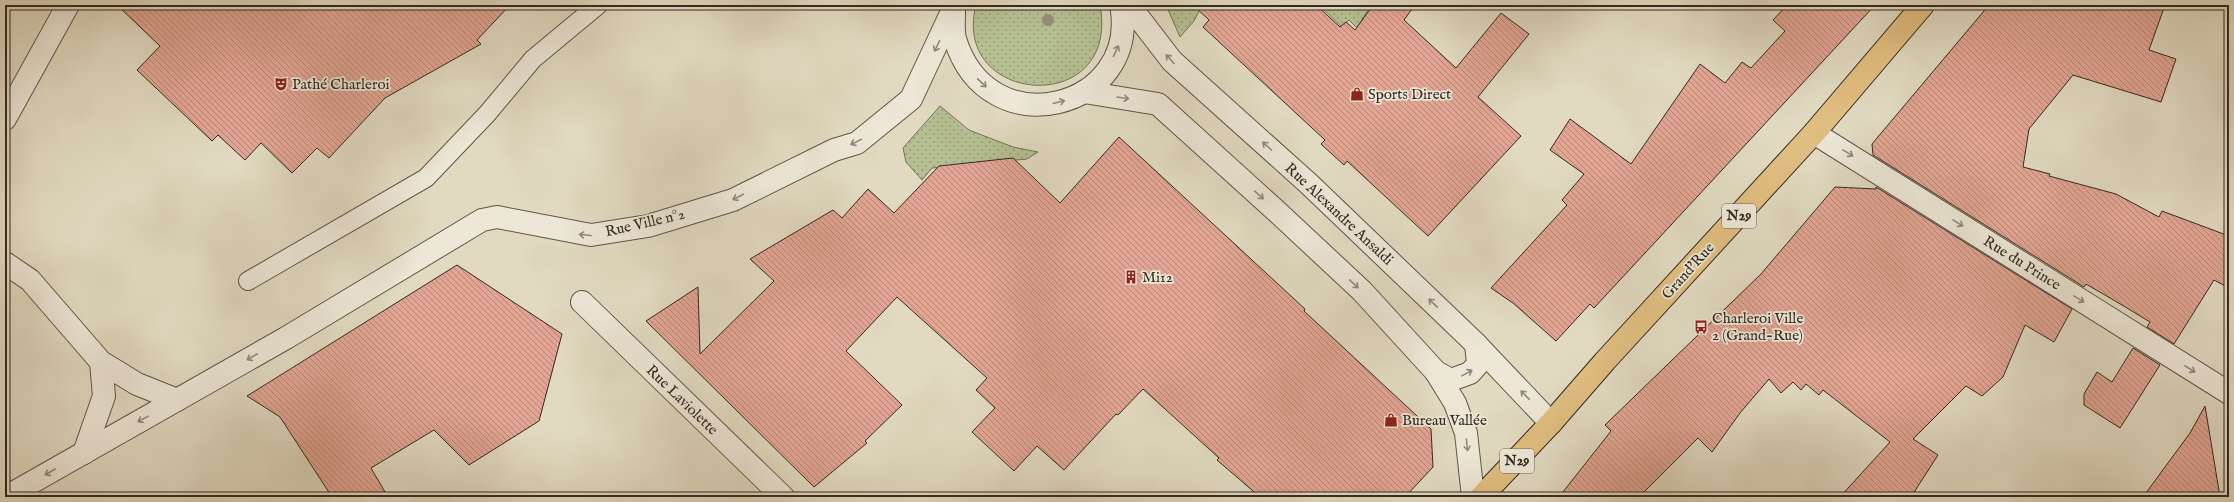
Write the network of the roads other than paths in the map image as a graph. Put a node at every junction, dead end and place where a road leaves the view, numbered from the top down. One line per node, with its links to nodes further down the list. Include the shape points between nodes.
1 (68, 5): 8 (street)
2 (598, 5): 11 (lane, via 533,59 487,114 426,178)
3 (1121, 5): 7 (street, Rue Ville n°2, one-way to 3, via 1105,72 1119,48 1124,19)
4 (1128, 5): 13 (street, Rue Alexandre Ansaldi, one-way to 4, via 1309,184 1172,61)
5 (1923, 5): 9 (main road, Grand'Rue / N29)
6 (955, 8): 7 (street, Rue Ville n°2, one-way to 7, via 955,38 965,63 988,88 1005,99 1032,105 1059,103); 17 (street, Rue Ville n°2, one-way to 17, via 911,99 857,143 834,150 733,200 648,226 591,235 497,217 482,220 286,338)
7 (1084, 92): 15 (street, one-way to 15, via 1158,104 1362,291)
8 (5, 119)
9 (1814, 133): 16 (street, Rue du Prince, one-way to 16); 18 (main road, Grand'Rue / N29)
10 (5, 264): 14 (street, via 30,280)
11 (248, 281)
12 (582, 302): 21 (street, Rue Laviolette)
13 (1476, 344): 15 (street, one-way to 13, via 1451,380 1470,373 1478,364); 18 (street, Rue Alexandre Ansaldi, one-way to 13)
14 (101, 362): 17 (street, via 137,384); 19 (street, via 104,396)
15 (1436, 372): 22 (street, one-way to 22, via 1455,403 1466,433)
16 (2229, 393)
17 (177, 400): 19 (street, Rue Ville n°2, one-way to 19)
18 (1551, 423): 23 (main road, Grand'Rue / N29)
19 (84, 452): 20 (street, Rue Ville n°2, one-way to 20)
20 (6, 497)
21 (783, 497)
22 (1472, 497)
23 (1481, 497)

